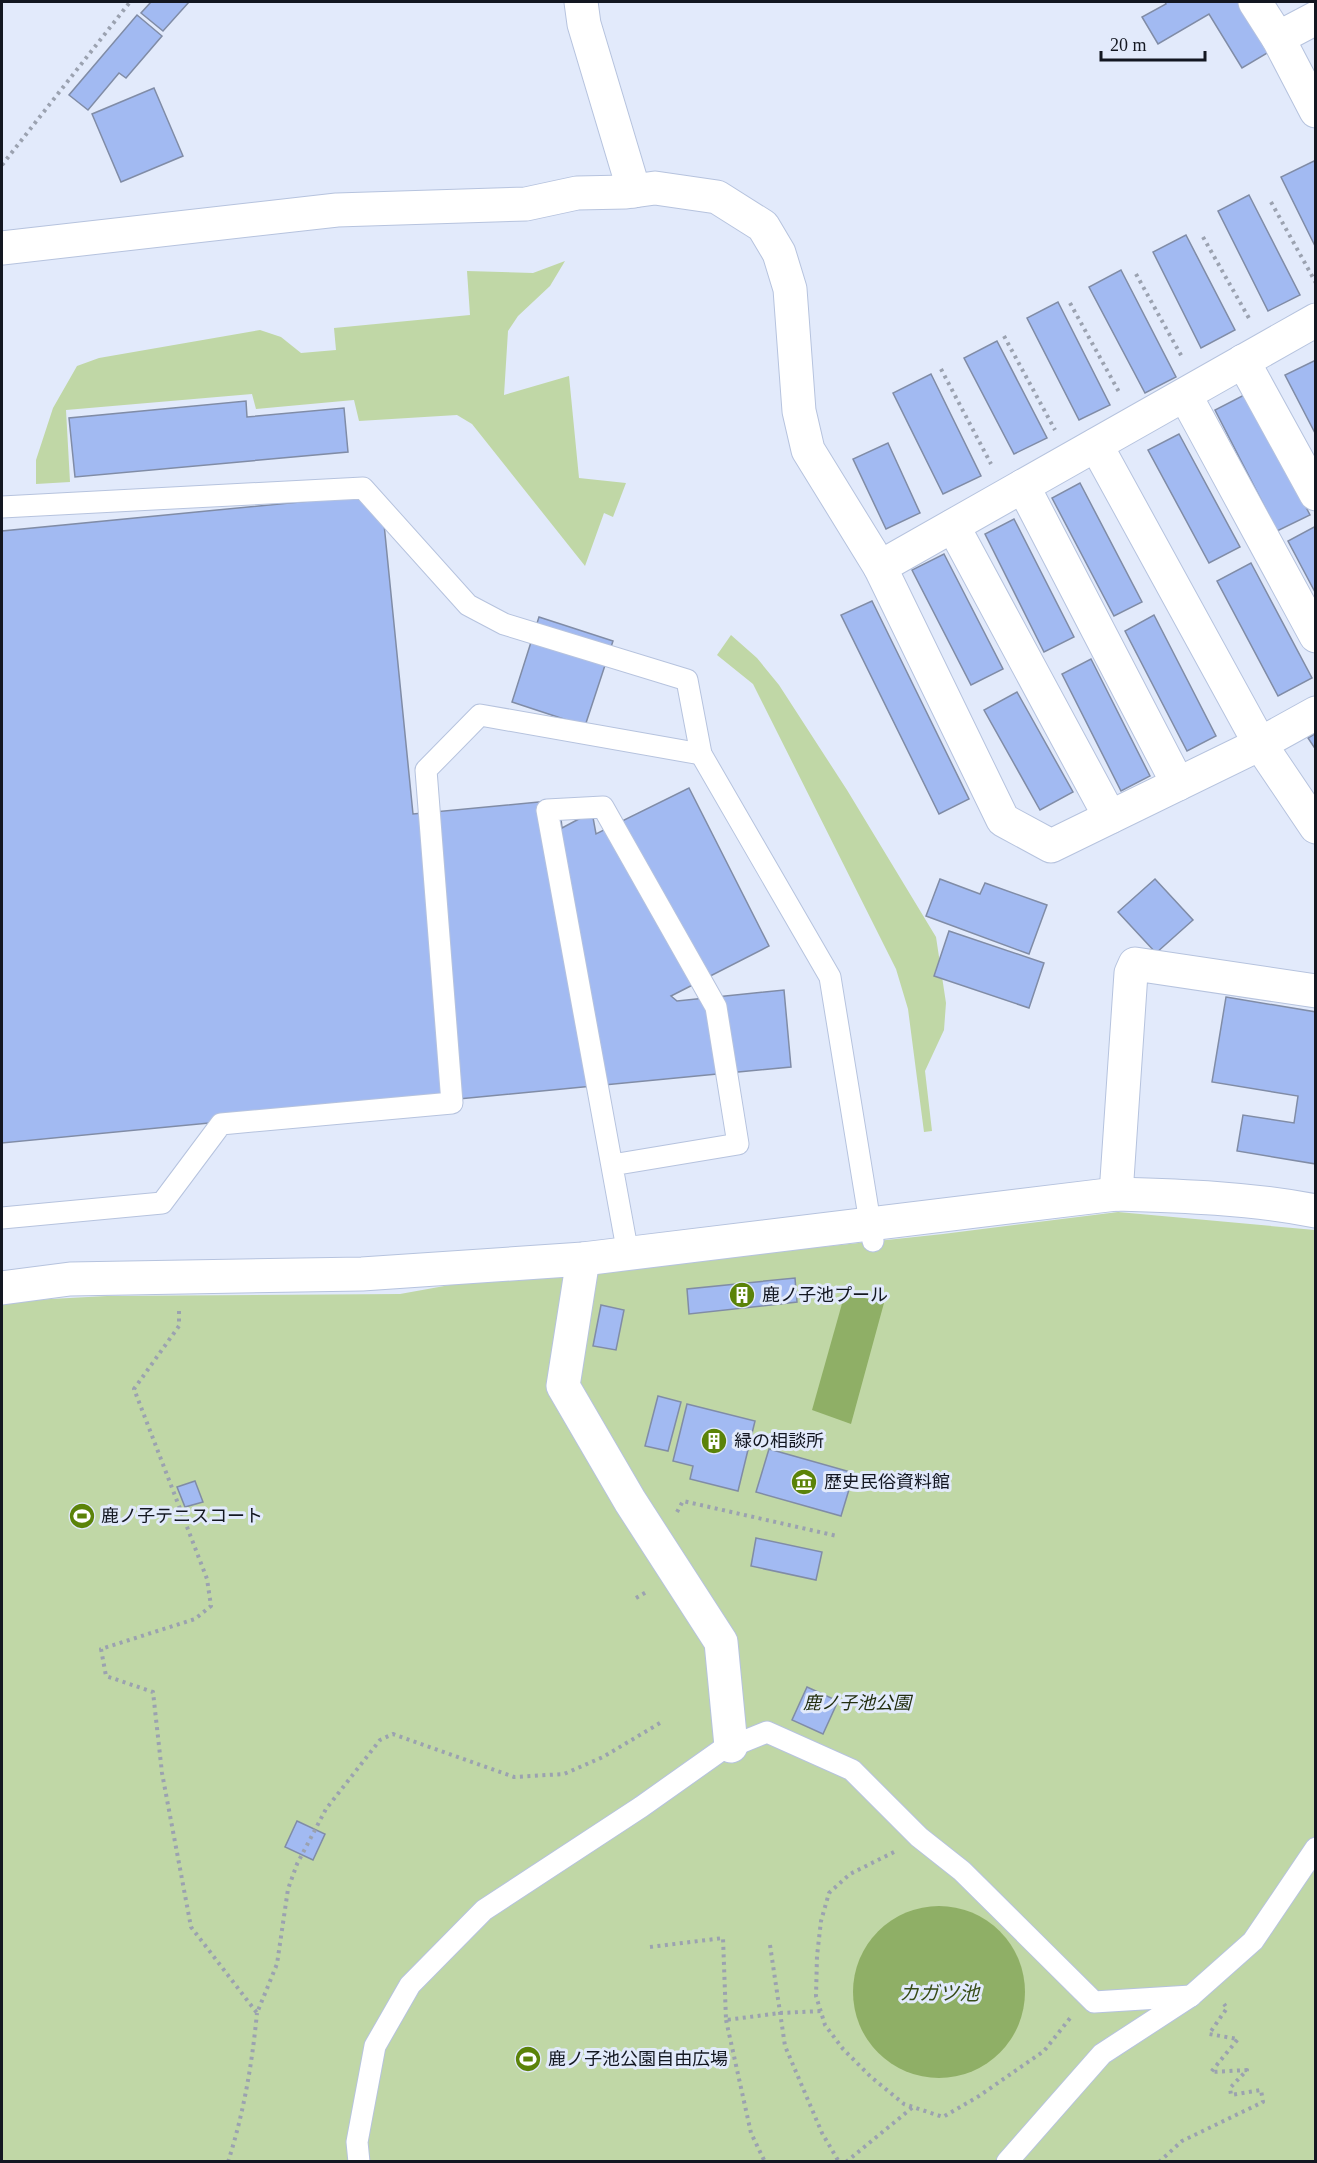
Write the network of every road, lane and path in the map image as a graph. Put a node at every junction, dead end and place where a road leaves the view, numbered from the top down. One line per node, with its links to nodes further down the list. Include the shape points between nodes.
1 (130, 2): 7 (path)
2 (581, 2): 8 (street, via 584,24)
3 (1255, 2): 5 (street)
4 (1316, 18): 5 (street)
5 (1278, 38): 6 (street)
6 (1316, 111)
7 (2, 165)
8 (634, 190): 11 (street, via 577,193 526,204 337,210); 26 (street, via 655,188 717,197 763,226 779,253 790,289 799,411 808,450)
9 (1271, 202): 13 (path)
10 (1203, 237): 17 (path)
11 (2, 248)
12 (1136, 274): 19 (path)
13 (1316, 283)
14 (1070, 303): 20 (path)
15 (1315, 320): 17 (street)
16 (1004, 336): 21 (path)
17 (1255, 355): 19 (street); 23 (street)
18 (941, 369): 22 (path)
19 (1191, 391): 20 (street); 27 (street)
20 (1136, 423): 21 (street)
21 (1084, 452): 22 (street); 29 (street)
22 (1015, 491): 25 (street); 31 (street)
23 (1316, 494)
24 (2, 507): 30 (lane, via 363,488 468,605 504,624 687,680)
25 (953, 526): 26 (street); 32 (street)
26 (880, 567): 32 (street, via 1004,820 1051,846)
27 (1316, 636)
28 (1316, 713): 29 (street)
29 (1260, 744): 31 (street); 33 (street)
30 (701, 754): 38 (lane, via 480,715 426,770 453,1103 221,1124 162,1203); 39 (lane, via 830,977)
31 (1178, 783): 32 (street)
32 (1110, 817)
33 (1316, 828)
34 (1316, 991): 36 (street, via 1135,964 1131,973)
35 (612, 1165): 35 (lane, via 580,993 547,810 603,807 716,1007 738,1144); 40 (lane)
36 (1116, 1194): 37 (street, via 1272,1202); 39 (street)
37 (1316, 1211)
38 (2, 1218)
39 (871, 1233): 40 (street)
40 (628, 1254): 41 (street)
41 (583, 1259): 42 (street, via 362,1274); 45 (street, via 563,1386)
42 (177, 1277): 43 (street, via 70,1279); 55 (path, via 179,1326 134,1389 207,1579 211,1606 195,1619 101,1649 106,1677 153,1692 162,1773 191,1927)
43 (2, 1288)
44 (837, 1536): 45 (path, via 683,1501)
45 (658, 1543): 47 (street, via 721,1642)
46 (660, 1723): 55 (path, via 603,1757 564,1774 514,1777 393,1734 380,1740 326,1809 297,1864 288,1889 277,1964)
47 (731, 1746): 48 (lane, via 767,1732 852,1770); 60 (lane, via 484,1910 410,1985 375,2046 357,2142)
48 (922, 1839): 53 (lane, via 962,1871); 54 (path, via 850,1874 829,1893 817,1956 816,1996)
49 (1316, 1848): 52 (lane, via 1253,1941)
50 (770, 1945): 56 (path)
51 (650, 1947): 57 (path, via 723,1938)
52 (1198, 1989): 53 (lane, via 1095,2002); 64 (lane, via 1102,2054); 65 (path, via 1227,2008 1209,2034 1238,2038 1211,2072 1247,2070 1230,2088 1231,2095 1261,2090 1263,2102 1182,2141)
53 (1089, 1997): 58 (path, via 1044,2051 979,2096 943,2117)
54 (821, 2011): 56 (path); 58 (path, via 825,2025 843,2049 904,2104)
55 (257, 2013): 59 (path, via 250,2075)
56 (780, 2013): 57 (path); 62 (path, via 785,2046 822,2133)
57 (726, 2020): 61 (path, via 751,2133)
58 (914, 2107): 63 (path)
59 (228, 2162)
60 (360, 2162)
61 (765, 2162)
62 (839, 2162)
63 (846, 2162)
64 (1007, 2162)
65 (1160, 2162)

